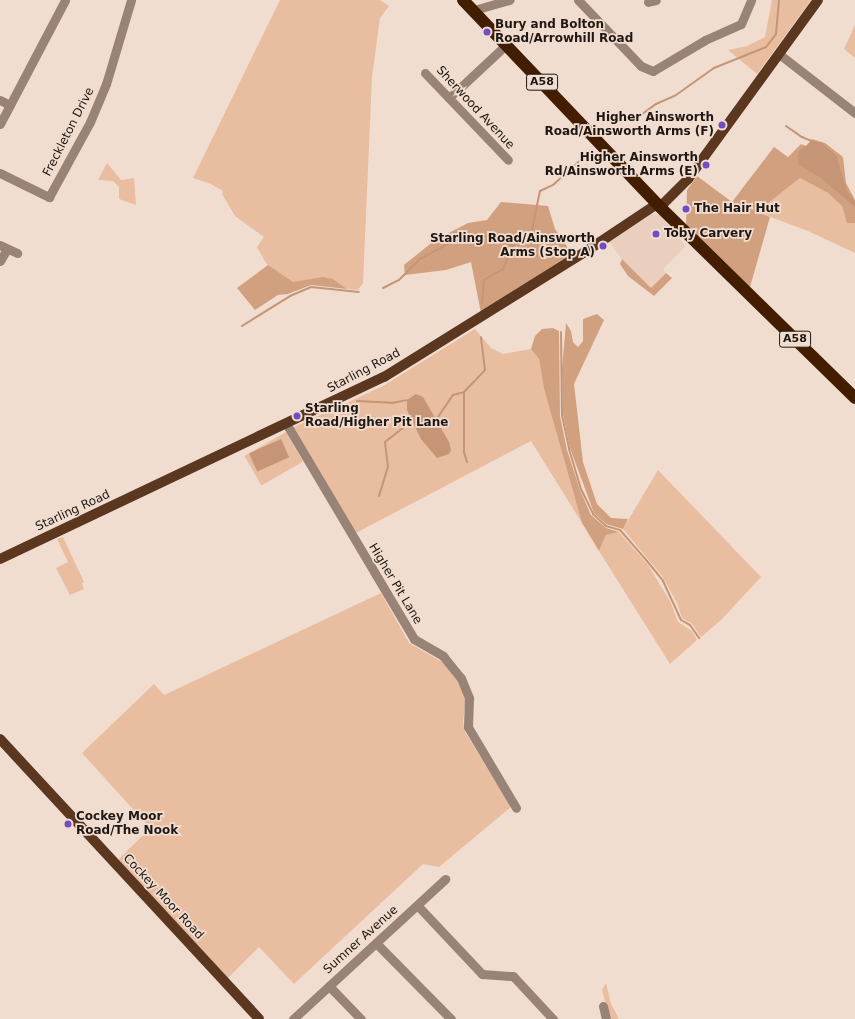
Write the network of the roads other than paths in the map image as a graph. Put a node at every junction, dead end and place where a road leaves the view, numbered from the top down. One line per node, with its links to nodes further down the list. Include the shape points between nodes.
1 (65, 0): 14 (street)
2 (131, 0): 18 (street, Freckleton Drive, via 106,84 90,122 49,197)
3 (463, 0): 8 (highway, A58)
4 (510, 0): 8 (street)
5 (578, 0): 6 (street, via 641,66 653,72 705,40 741,24)
6 (751, 0)
7 (818, 0): 10 (main road, Starling Road)
8 (474, 10): 9 (highway, A58)
9 (508, 44): 12 (street); 19 (highway, A58)
10 (779, 54): 15 (street); 19 (main road, Starling Road, via 688,179)
11 (424, 73): 12 (street, Sherwood Avenue)
12 (449, 98): 17 (street, Sherwood Avenue)
13 (0, 100): 14 (street)
14 (10, 105): 16 (street)
15 (855, 113)
16 (0, 124)
17 (508, 160)
18 (0, 173)
19 (659, 206): 23 (highway, A58); 24 (main road, Starling Road, via 384,377)
20 (4, 247): 21 (street); 22 (street)
21 (17, 253)
22 (0, 261)
23 (855, 398)
24 (287, 425): 25 (main road, Starling Road); 27 (street, Higher Pit Lane, via 414,639 443,656 461,678 469,698 468,727)
25 (0, 559)
26 (0, 739): 34 (main road, Cockey Moor Road)
27 (516, 808)
28 (445, 879): 29 (street, Sumner Avenue)
29 (417, 906): 30 (street, Sumner Avenue); 33 (street, via 482,974 513,976)
30 (376, 943): 31 (street, Sumner Avenue); 37 (street)
31 (329, 986): 35 (street, Sumner Avenue); 36 (street)
32 (603, 1006): 38 (street)
33 (553, 1018)
34 (259, 1019)
35 (293, 1019)
36 (361, 1019)
37 (451, 1019)
38 (606, 1019)

